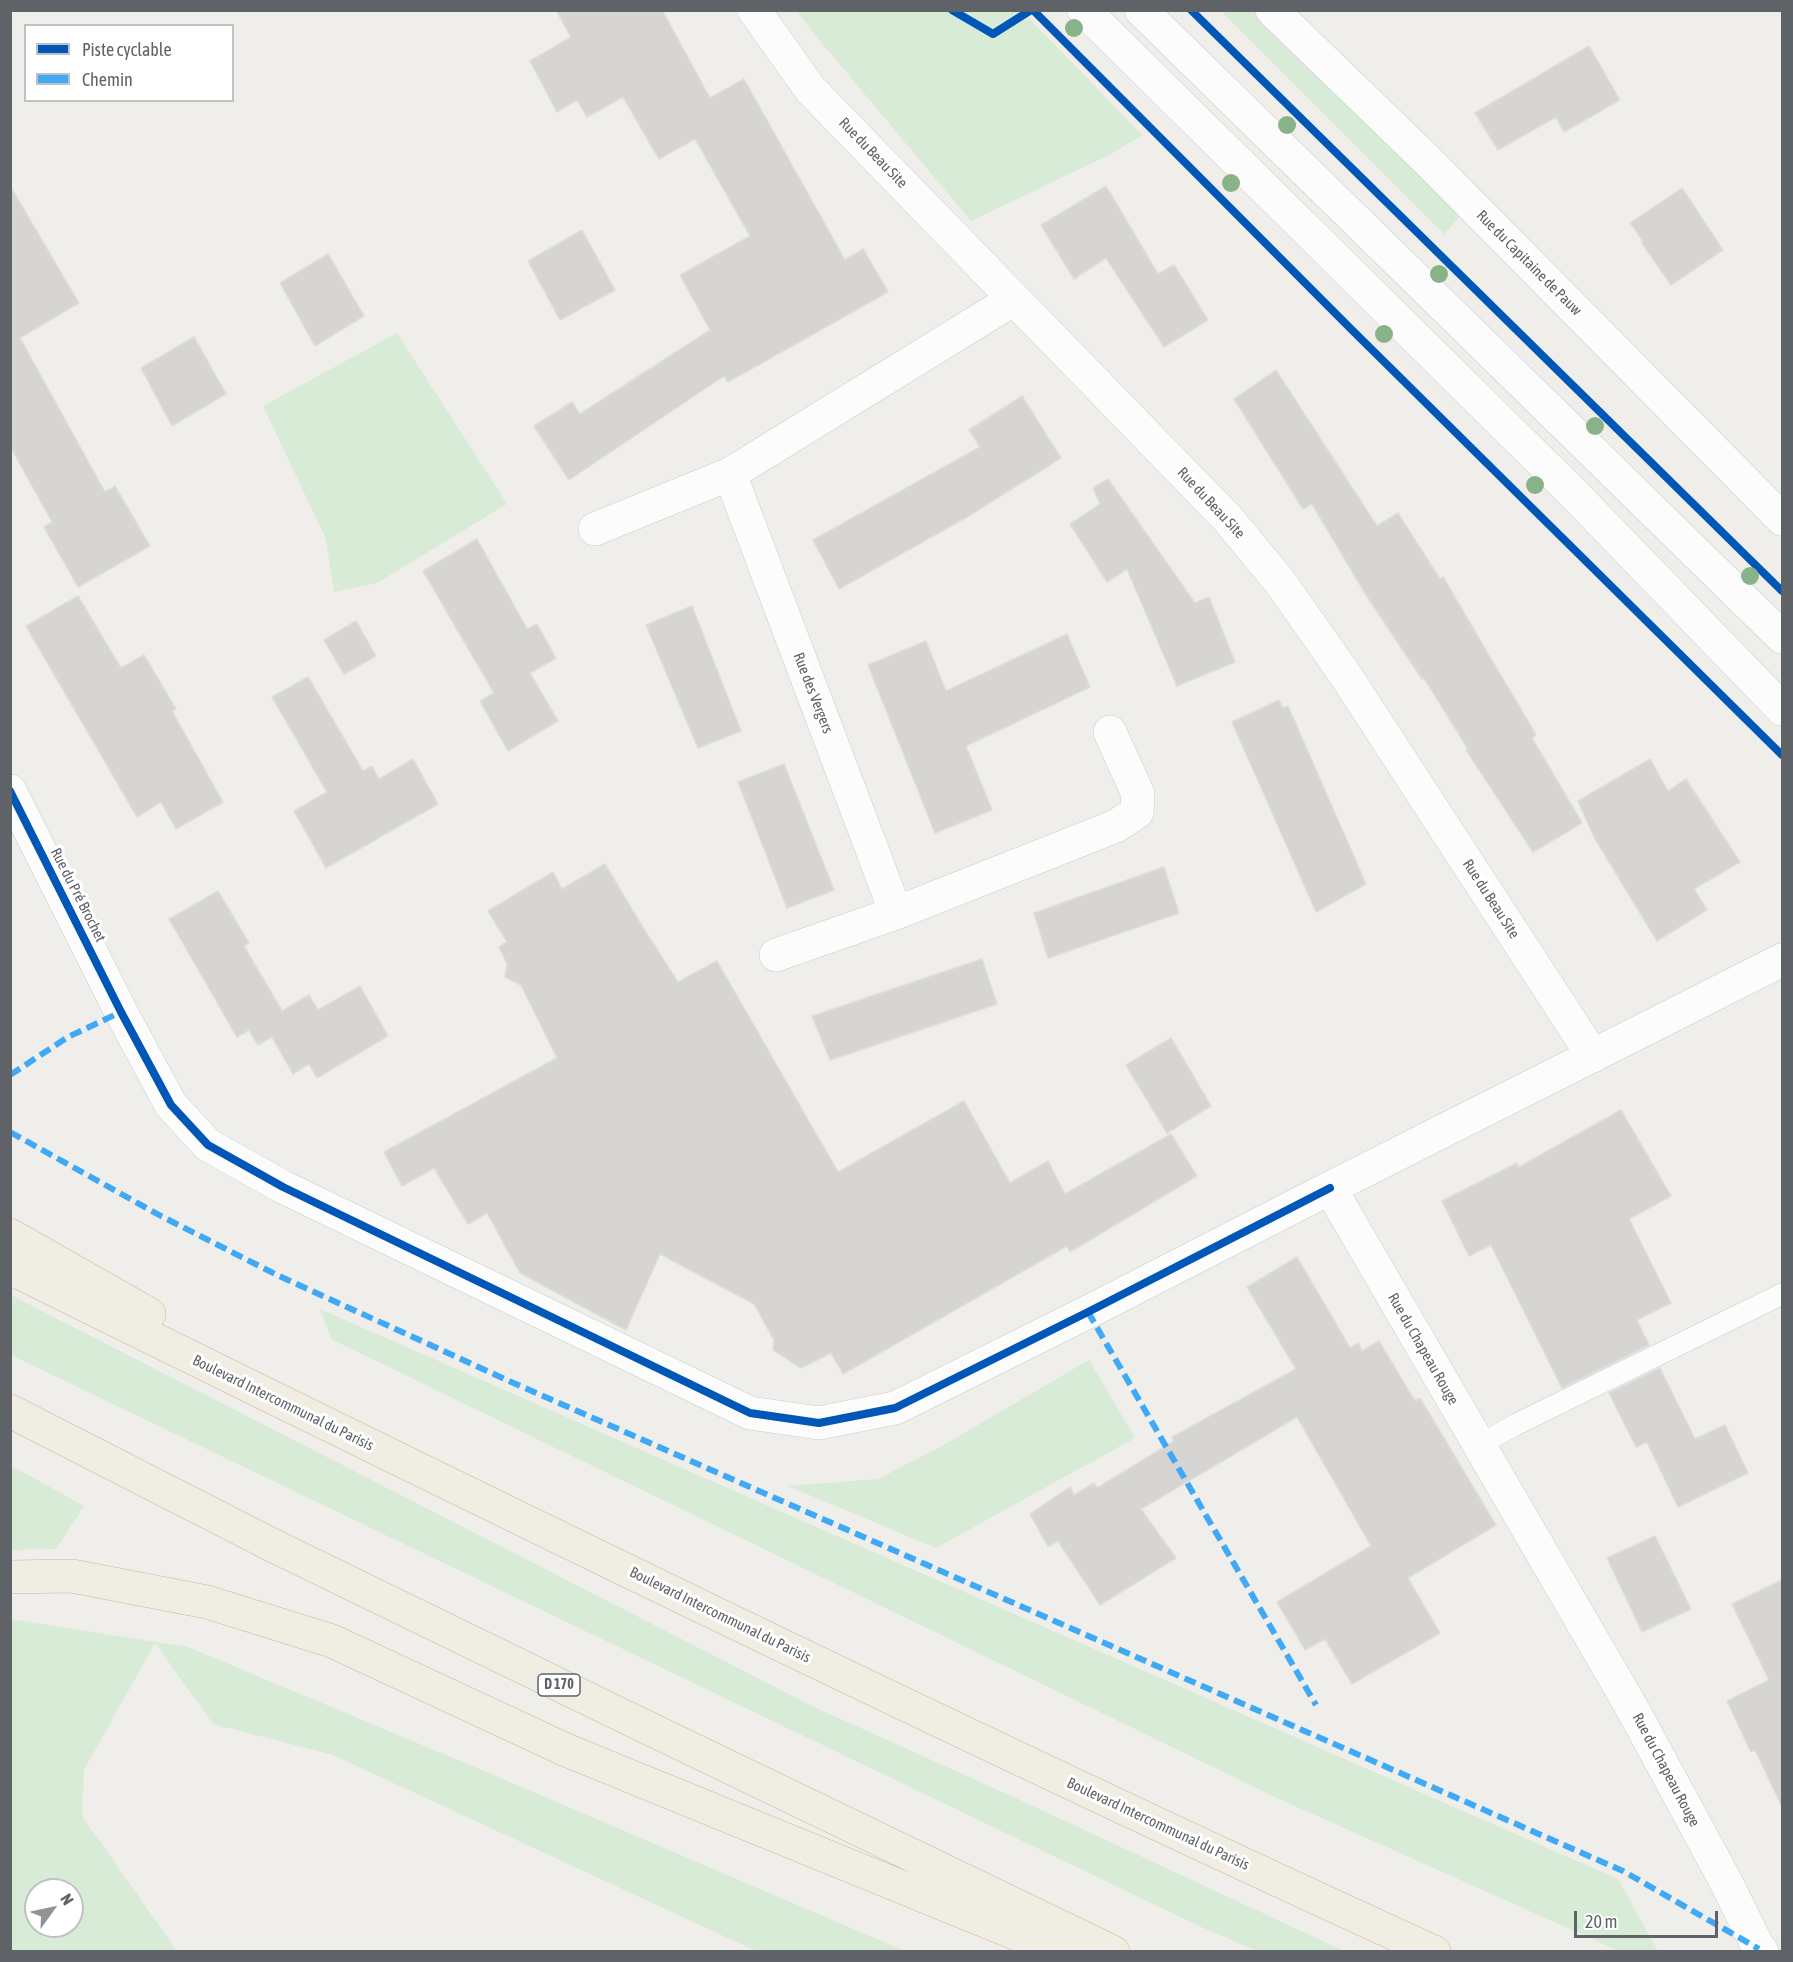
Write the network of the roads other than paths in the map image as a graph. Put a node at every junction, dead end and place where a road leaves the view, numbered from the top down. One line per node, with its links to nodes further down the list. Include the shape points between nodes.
1 (754, 10): 5 (street, Rue du Beau Site, via 811,90)
2 (1084, 10): 10 (street, via 1575,495)
3 (1141, 10): 9 (street)
4 (1272, 10): 7 (street, Rue du Capitaine de Pauw, via 1427,160)
5 (1014, 299): 6 (street); 16 (street, Rue du Beau Site, via 1228,519 1280,582 1344,673)
6 (730, 474): 8 (street); 13 (street, Rue des Vergers)
7 (1782, 519)
8 (595, 529)
9 (1782, 637)
10 (1782, 709)
11 (1110, 732): 13 (street, via 1138,794 1137,812 1116,826)
12 (10, 792): 17 (street, Rue du Pré Brochet, via 171,1105 208,1145 283,1187 750,1413 819,1423 895,1408)
13 (896, 913): 14 (street)
14 (777, 955)
15 (1782, 960): 16 (street)
16 (1593, 1056): 17 (street)
17 (1330, 1188): 22 (street, Rue du Chapeau Rouge)
18 (10, 1235): 23 (highway)
19 (10, 1268): 23 (highway, Boulevard Intercommunal du Parisis)
20 (1782, 1294): 22 (lane)
21 (10, 1411): 26 (highway, D 170, via 285,1551)
22 (1479, 1445): 28 (street, Rue du Chapeau Rouge, via 1632,1708)
23 (480, 1500): 27 (highway, Boulevard Intercommunal du Parisis)
24 (10, 1577): 25 (highway, via 72,1576 207,1602 332,1641 566,1750)
25 (1061, 1952)
26 (1113, 1952)
27 (1434, 1952)
28 (1762, 1952)

